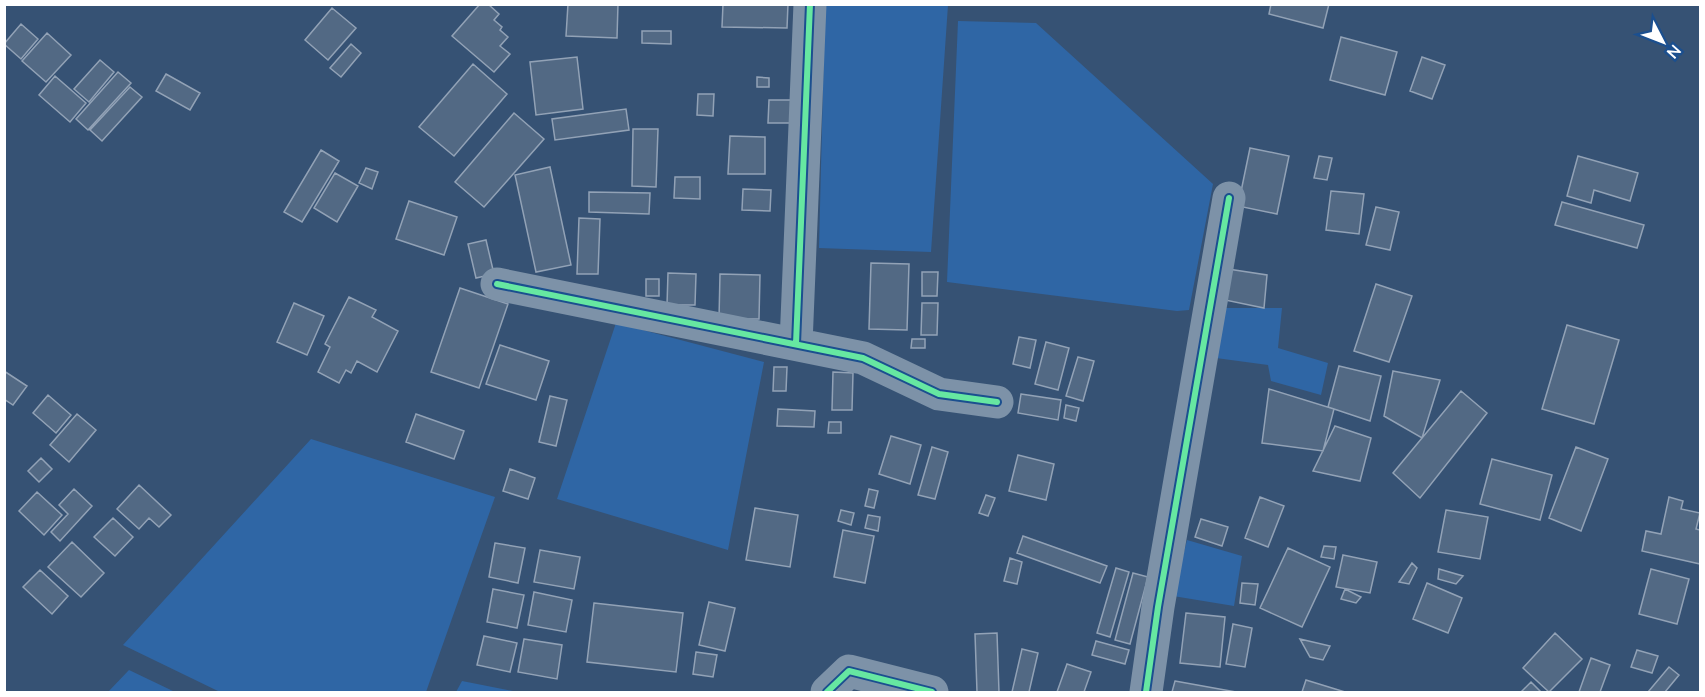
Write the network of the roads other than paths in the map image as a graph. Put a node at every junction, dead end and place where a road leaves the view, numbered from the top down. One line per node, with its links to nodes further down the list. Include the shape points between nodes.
1 (810, 4): 4 (street)
2 (1229, 198): 8 (street)
3 (497, 284): 4 (street)
4 (796, 344): 5 (street, via 863,358 939,394)
5 (997, 402)
6 (827, 693): 7 (street, via 849,671)
7 (932, 693)
8 (1146, 693)

